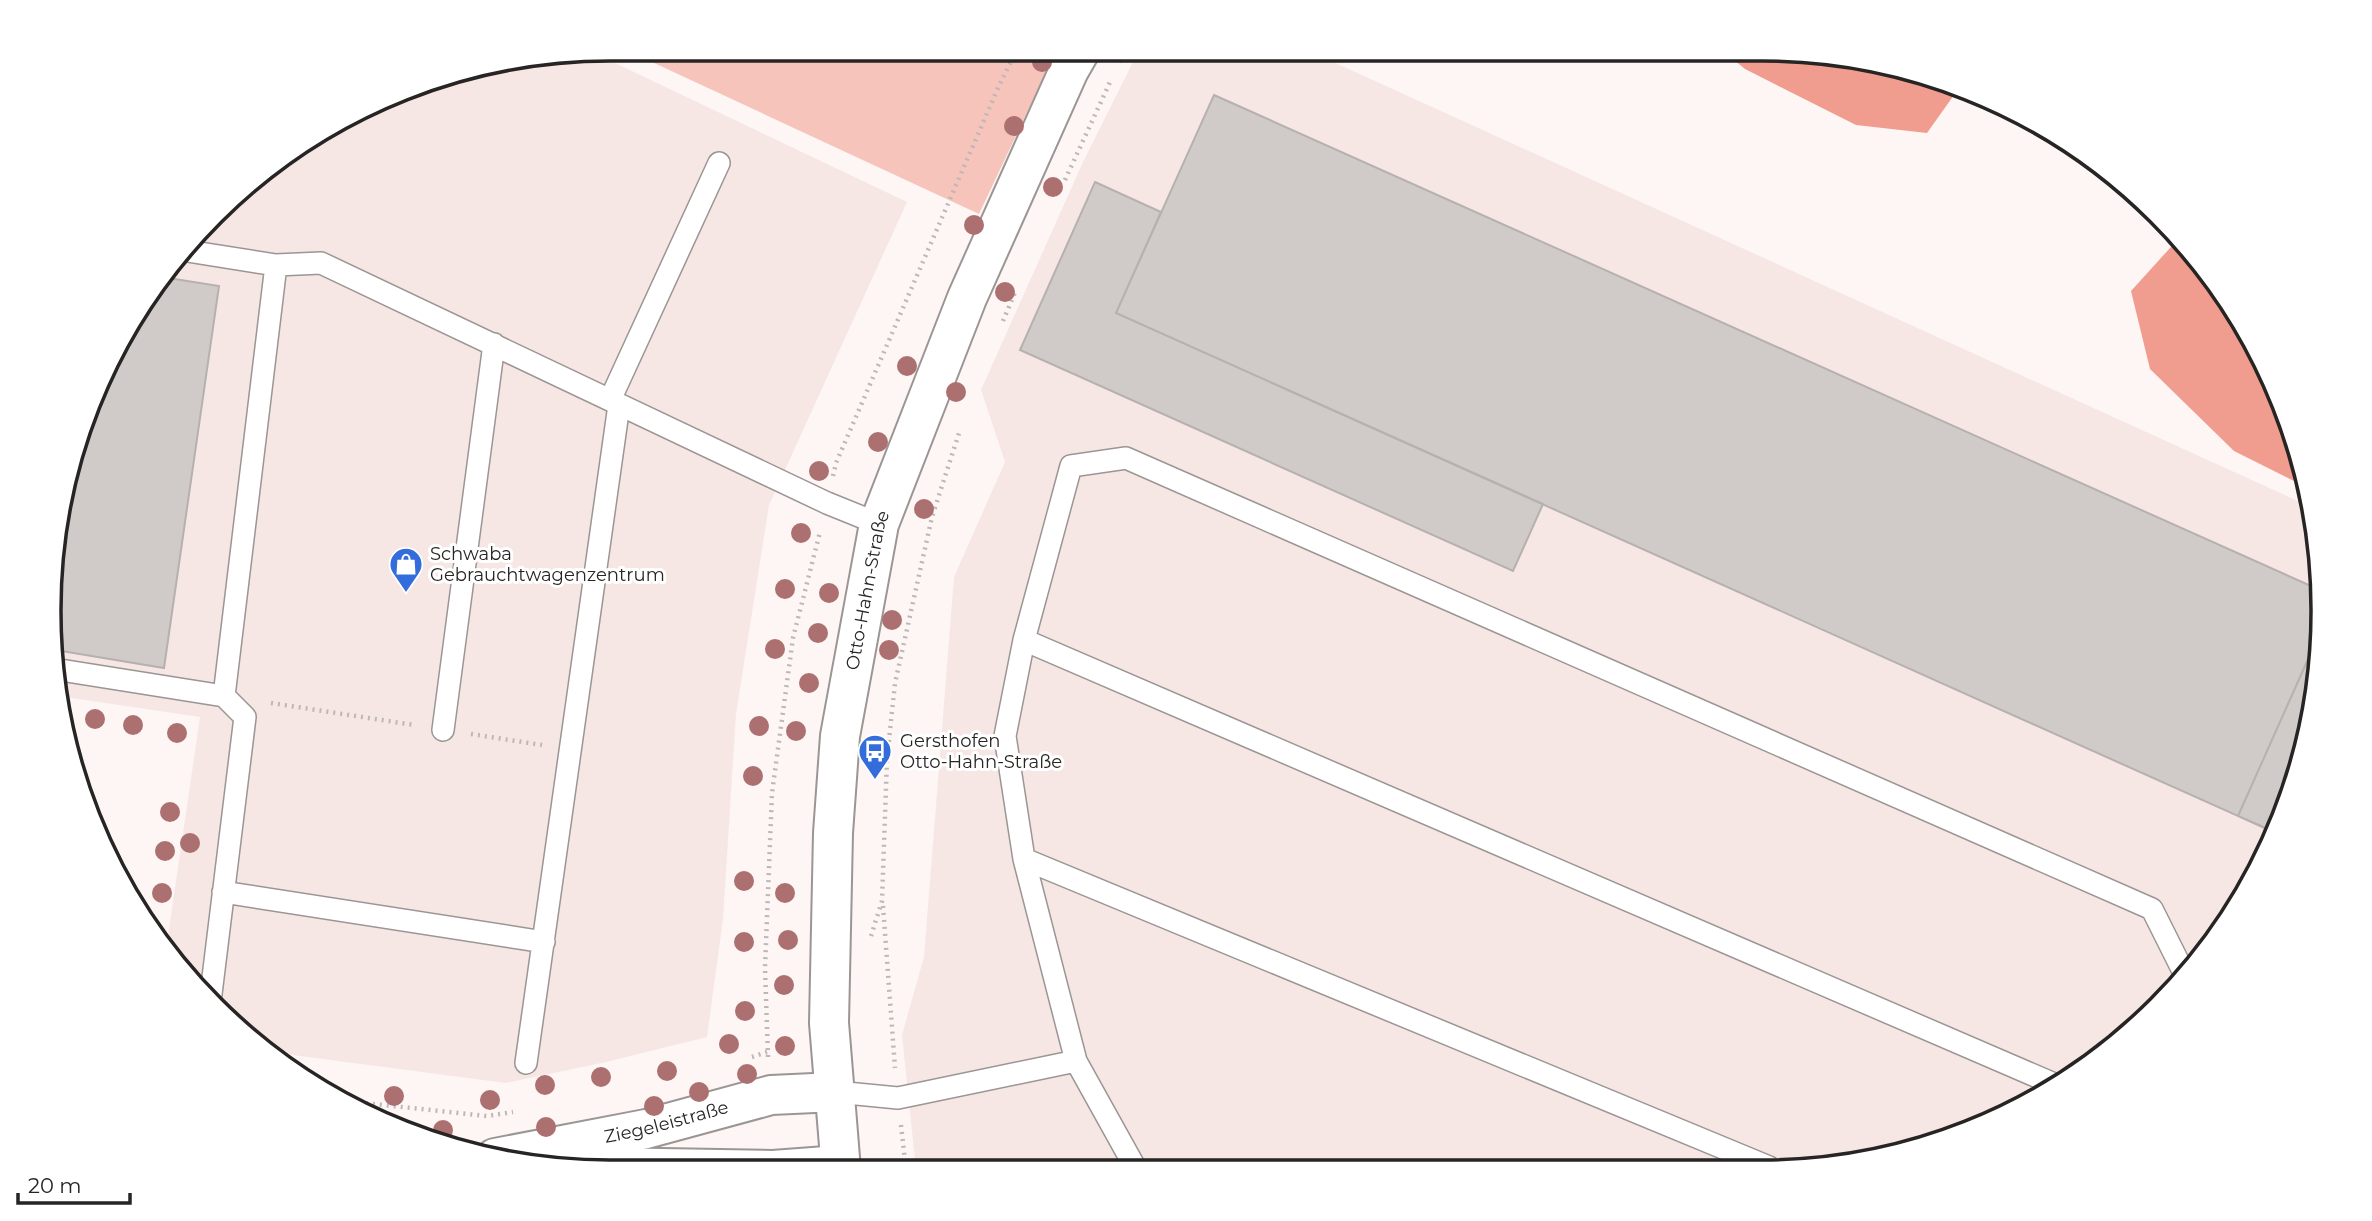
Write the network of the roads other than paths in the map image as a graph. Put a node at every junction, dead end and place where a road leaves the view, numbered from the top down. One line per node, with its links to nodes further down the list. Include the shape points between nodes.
1 (1075, 61): 7 (street, Otto-Hahn-Straße, via 967,298)
2 (719, 163): 6 (lane)
3 (195, 252): 4 (lane)
4 (276, 265): 5 (lane, via 321,263); 10 (lane)
5 (494, 344): 6 (lane); 11 (lane)
6 (615, 403): 7 (lane); 14 (lane)
7 (879, 524): 20 (street, Otto-Hahn-Straße, via 839,749 830,1023)
8 (1024, 640): 12 (lane, via 1005,736); 15 (lane, via 1071,466 1126,458 2152,909); 19 (lane)
9 (65, 671): 10 (lane)
10 (224, 696): 13 (lane, via 244,717)
11 (443, 730)
12 (1024, 859): 17 (lane); 24 (lane)
13 (223, 892): 14 (lane); 16 (lane)
14 (544, 942): 18 (lane)
15 (2180, 965)
16 (212, 988)
17 (1076, 1061): 20 (lane, via 898,1098); 23 (lane)
18 (526, 1063)
19 (2045, 1080)
20 (836, 1092): 21 (street, Ziegeleistraße, via 771,1096 646,1129); 22 (street, Otto-Hahn-Straße)
21 (524, 1152)
22 (841, 1160)
23 (1131, 1160)
24 (1752, 1160)

